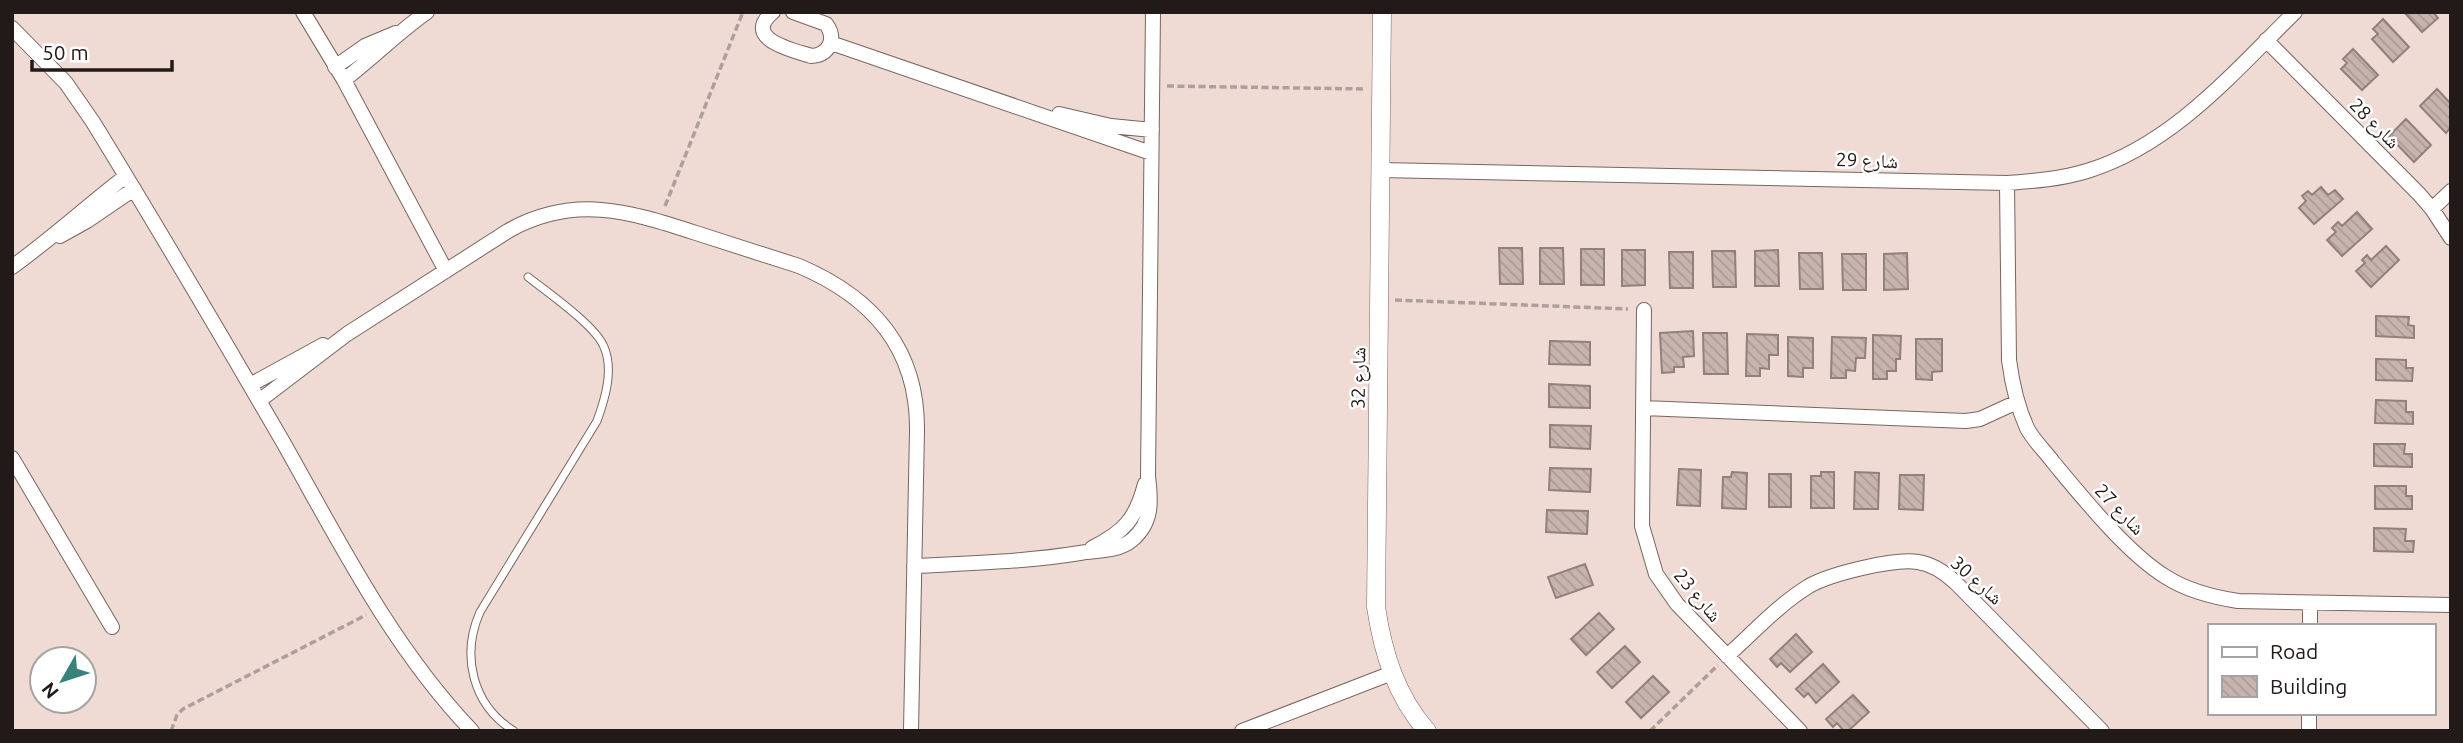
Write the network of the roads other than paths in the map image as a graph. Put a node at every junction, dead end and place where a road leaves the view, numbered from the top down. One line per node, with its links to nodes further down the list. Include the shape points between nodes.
1 (303, 12): 12 (street)
2 (427, 12): 9 (street)
3 (773, 12): 11 (street, via 764,27 772,43 810,56 822,54)
4 (793, 12): 11 (street, via 827,24)
5 (1153, 12): 15 (street)
6 (2295, 12): 10 (street, شارع 29)
7 (1385, 16): 17 (street, شارع 32)
8 (12, 29): 18 (street, via 66,83)
9 (398, 33): 12 (street, via 365,46); 13 (street)
10 (2266, 40): 19 (street, شارع 29, via 2192,111 2131,152 2086,172); 22 (street, شارع 28)
11 (831, 43): 14 (street)
12 (335, 67): 13 (street)
13 (344, 80): 26 (street)
14 (1034, 111): 15 (street); 16 (street)
15 (1152, 130): 16 (street)
16 (1152, 153): 35 (street, via 1151,497 1150,513 1139,533 1116,548 1033,561)
17 (1380, 170): 19 (street, شارع 29); 41 (street, شارع 32, via 1376,607)
18 (126, 176): 20 (street); 24 (street)
19 (2007, 184): 32 (street, شارع 27, via 2008,340)
20 (134, 189): 24 (street); 30 (street)
21 (2451, 191): 22 (street)
22 (2432, 209): 23 (street, شارع 28)
23 (2451, 238)
24 (48, 241): 25 (street)
25 (12, 268)
26 (446, 271): 29 (street); 35 (street, via 525,222 556,212 611,210 659,221 815,273 850,294 892,337 916,396)
27 (528, 277): 43 (lane, via 604,345 608,372 603,405 589,436 480,612 471,637 470,665 480,694)
28 (1644, 310): 33 (street, شارع 23)
29 (347, 334): 30 (street); 31 (street)
30 (250, 385): 31 (street)
31 (259, 401): 42 (street, via 377,609 428,681)
32 (2017, 402): 33 (street, via 1966,421); 36 (street, شارع 27, via 2029,431 2084,500 2165,577 2218,598)
33 (1643, 408): 40 (street, شارع 23, via 1641,510 1649,557 1665,590)
34 (12, 458): 39 (street)
35 (914, 566): 44 (street)
36 (2310, 603): 37 (street, شارع 27); 38 (street)
37 (2451, 605)
38 (2310, 624)
39 (112, 627)
40 (1727, 656): 47 (street, شارع 23); 48 (street, شارع 30, via 1793,597 1818,581 1897,561 1919,562 1947,575)
41 (1392, 673): 45 (street); 46 (street, شارع 32)
42 (472, 731)
43 (514, 731)
44 (911, 731)
45 (1242, 731)
46 (1427, 731)
47 (1800, 731)
48 (2102, 731)

